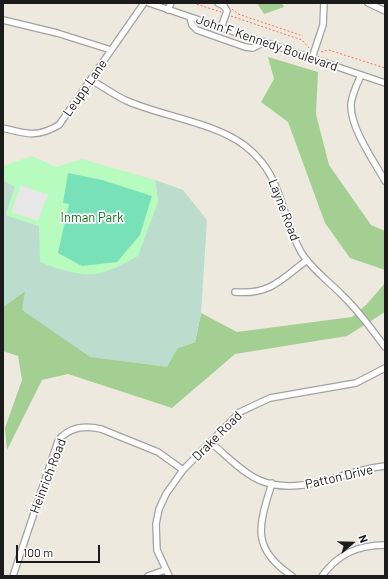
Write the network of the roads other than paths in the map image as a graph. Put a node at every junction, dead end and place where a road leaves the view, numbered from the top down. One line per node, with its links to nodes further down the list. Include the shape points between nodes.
1 (144, 3): 13 (street, Leupp Lane)
2 (149, 3): 7 (street, John F Kennedy Boulevard)
3 (170, 3): 7 (street)
4 (218, 3): 11 (street, via 227,11)
5 (324, 3): 14 (street, via 323,25)
6 (368, 3): 8 (street)
7 (168, 10): 9 (street, John F Kennedy Boulevard)
8 (385, 11)
9 (190, 17): 11 (street, John F Kennedy Boulevard); 12 (street, via 192,25 197,30 245,47 253,48)
10 (3, 20): 13 (street)
11 (221, 28): 12 (street, John F Kennedy Boulevard)
12 (264, 42): 14 (street, John F Kennedy Boulevard)
13 (111, 50): 16 (street, Leupp Lane)
14 (312, 58): 15 (street, John F Kennedy Boulevard)
15 (361, 75): 17 (street, John F Kennedy Boulevard); 19 (street, via 353,94 352,114 356,129)
16 (91, 80): 18 (street, Leupp Lane, via 59,125 52,130 31,135); 20 (street, Layne Road, via 125,100 208,128 243,144 258,157 272,177 293,236)
17 (385, 83)
18 (3, 128)
19 (385, 181)
20 (307, 260): 21 (street, via 267,290); 22 (street, Layne Road, via 344,297)
21 (235, 292)
22 (385, 347)
23 (385, 368): 24 (street, Drake Road, via 344,386 264,400 240,412)
24 (210, 442): 26 (street, Drake Road); 27 (street, Patton Drive, via 252,476)
25 (385, 466): 27 (street, Patton Drive, via 361,470 308,486)
26 (183, 470): 29 (street, Drake Road, via 166,494 156,524 157,550); 30 (street, Heinrich Road, via 158,452 101,428 92,426 63,434 58,441)
27 (272, 483): 33 (street, via 262,516 261,535 272,560)
28 (385, 545): 34 (street, via 364,546 345,553 330,565)
29 (165, 570): 31 (street); 32 (street, Drake Road)
30 (13, 576)
31 (148, 576)
32 (168, 576)
33 (292, 576)
34 (322, 576)

